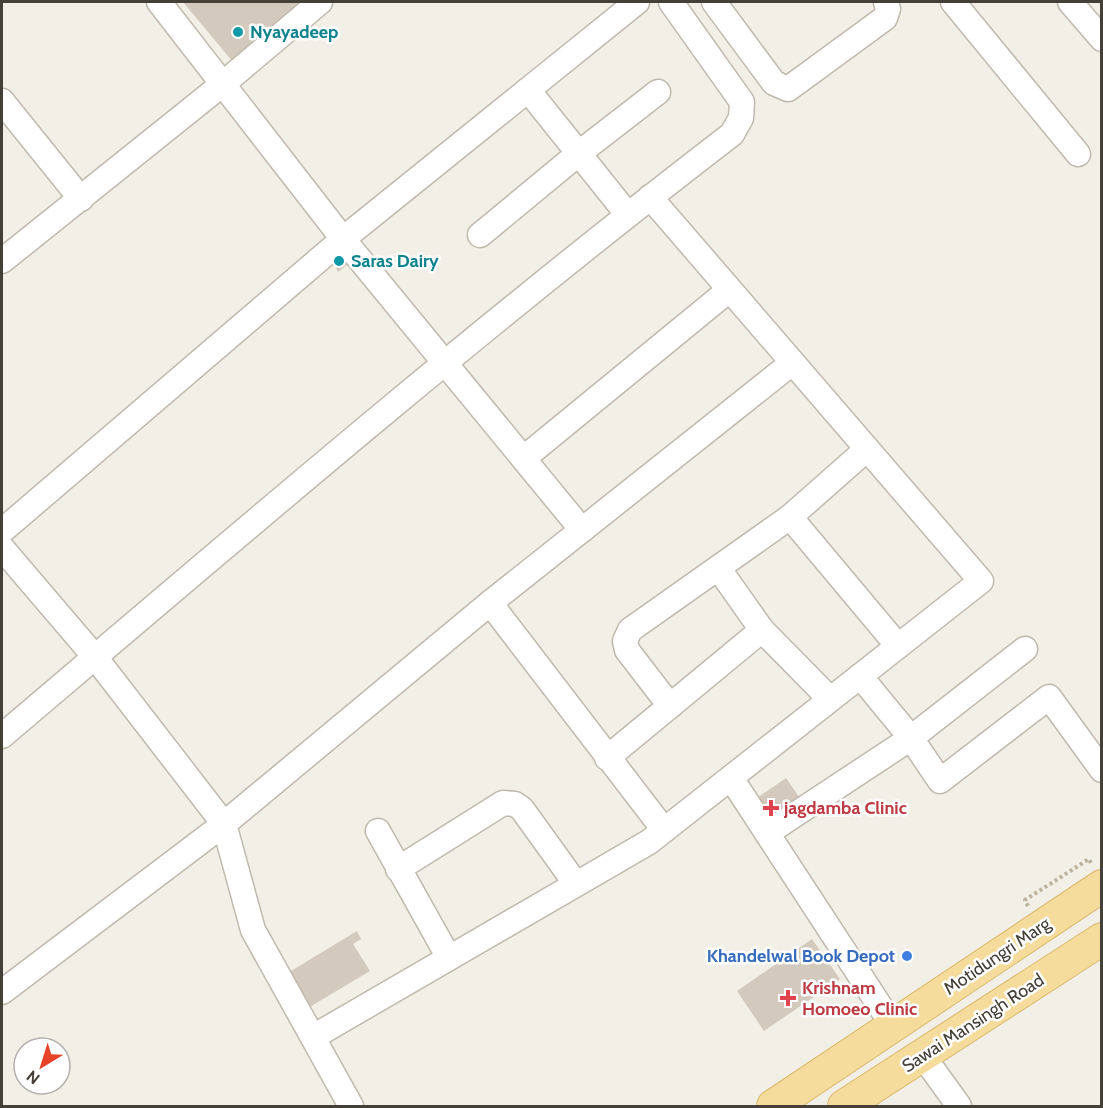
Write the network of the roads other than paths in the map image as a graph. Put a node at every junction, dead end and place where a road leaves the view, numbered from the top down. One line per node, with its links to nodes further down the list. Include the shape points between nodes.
1 (159, 2): 10 (street)
2 (320, 2): 10 (street)
3 (637, 2): 11 (street)
4 (671, 2): 16 (street, via 742,102 741,118 732,134)
5 (714, 2): 6 (street, via 774,83 788,88 885,18)
6 (886, 2)
7 (953, 2): 15 (street)
8 (1070, 2): 9 (street)
9 (1101, 39)
10 (224, 83): 17 (street); 20 (street)
11 (528, 90): 14 (street); 20 (street)
12 (658, 92): 14 (street)
13 (2, 101): 17 (street)
14 (578, 154): 18 (street); 19 (street)
15 (1078, 154)
16 (650, 197): 18 (street); 22 (street)
17 (81, 199): 21 (street)
18 (628, 215): 23 (street)
19 (480, 235)
20 (343, 239): 23 (street); 29 (street)
21 (2, 261)
22 (729, 290): 24 (street); 26 (street)
23 (446, 363): 26 (street); 36 (street)
24 (792, 363): 25 (street); 28 (street)
25 (867, 449): 27 (street); 34 (street, via 981,580)
26 (524, 458): 28 (street)
27 (790, 517): 31 (street); 34 (street)
28 (582, 530): 32 (street)
29 (2, 531)
30 (2, 548): 36 (street)
31 (719, 569): 33 (street); 39 (street, via 630,630 625,641 627,650)
32 (490, 603): 42 (street); 45 (street)
33 (762, 630): 38 (street); 39 (street)
34 (898, 646): 37 (street)
35 (1025, 649): 41 (street)
36 (94, 657): 40 (street); 45 (street)
37 (860, 676): 38 (street); 41 (street)
38 (830, 699): 44 (street)
39 (670, 706): 42 (street)
40 (2, 736)
41 (911, 738): 43 (street, via 940,781 1049,697); 48 (street)
42 (607, 758): 46 (street)
43 (1101, 769)
44 (731, 778): 46 (street); 48 (street)
45 (224, 824): 54 (street); 56 (street, via 253,930)
46 (664, 830): 51 (street)
47 (378, 831): 49 (street)
48 (767, 833): 55 (street)
49 (398, 868): 51 (street, via 503,802 522,809); 53 (street)
50 (1095, 873): 55 (main road, Motidungri Marg)
51 (576, 884): 53 (street)
52 (1101, 939): 57 (main road, Sawai Mansingh Road)
53 (449, 958): 56 (street)
54 (2, 992)
55 (893, 1026): 59 (main road, Motidungri Marg)
56 (313, 1037): 58 (street)
57 (923, 1056): 60 (main road, Sawai Mansingh Road); 61 (street)
58 (351, 1107)
59 (773, 1107)
60 (844, 1107)
61 (959, 1107)

